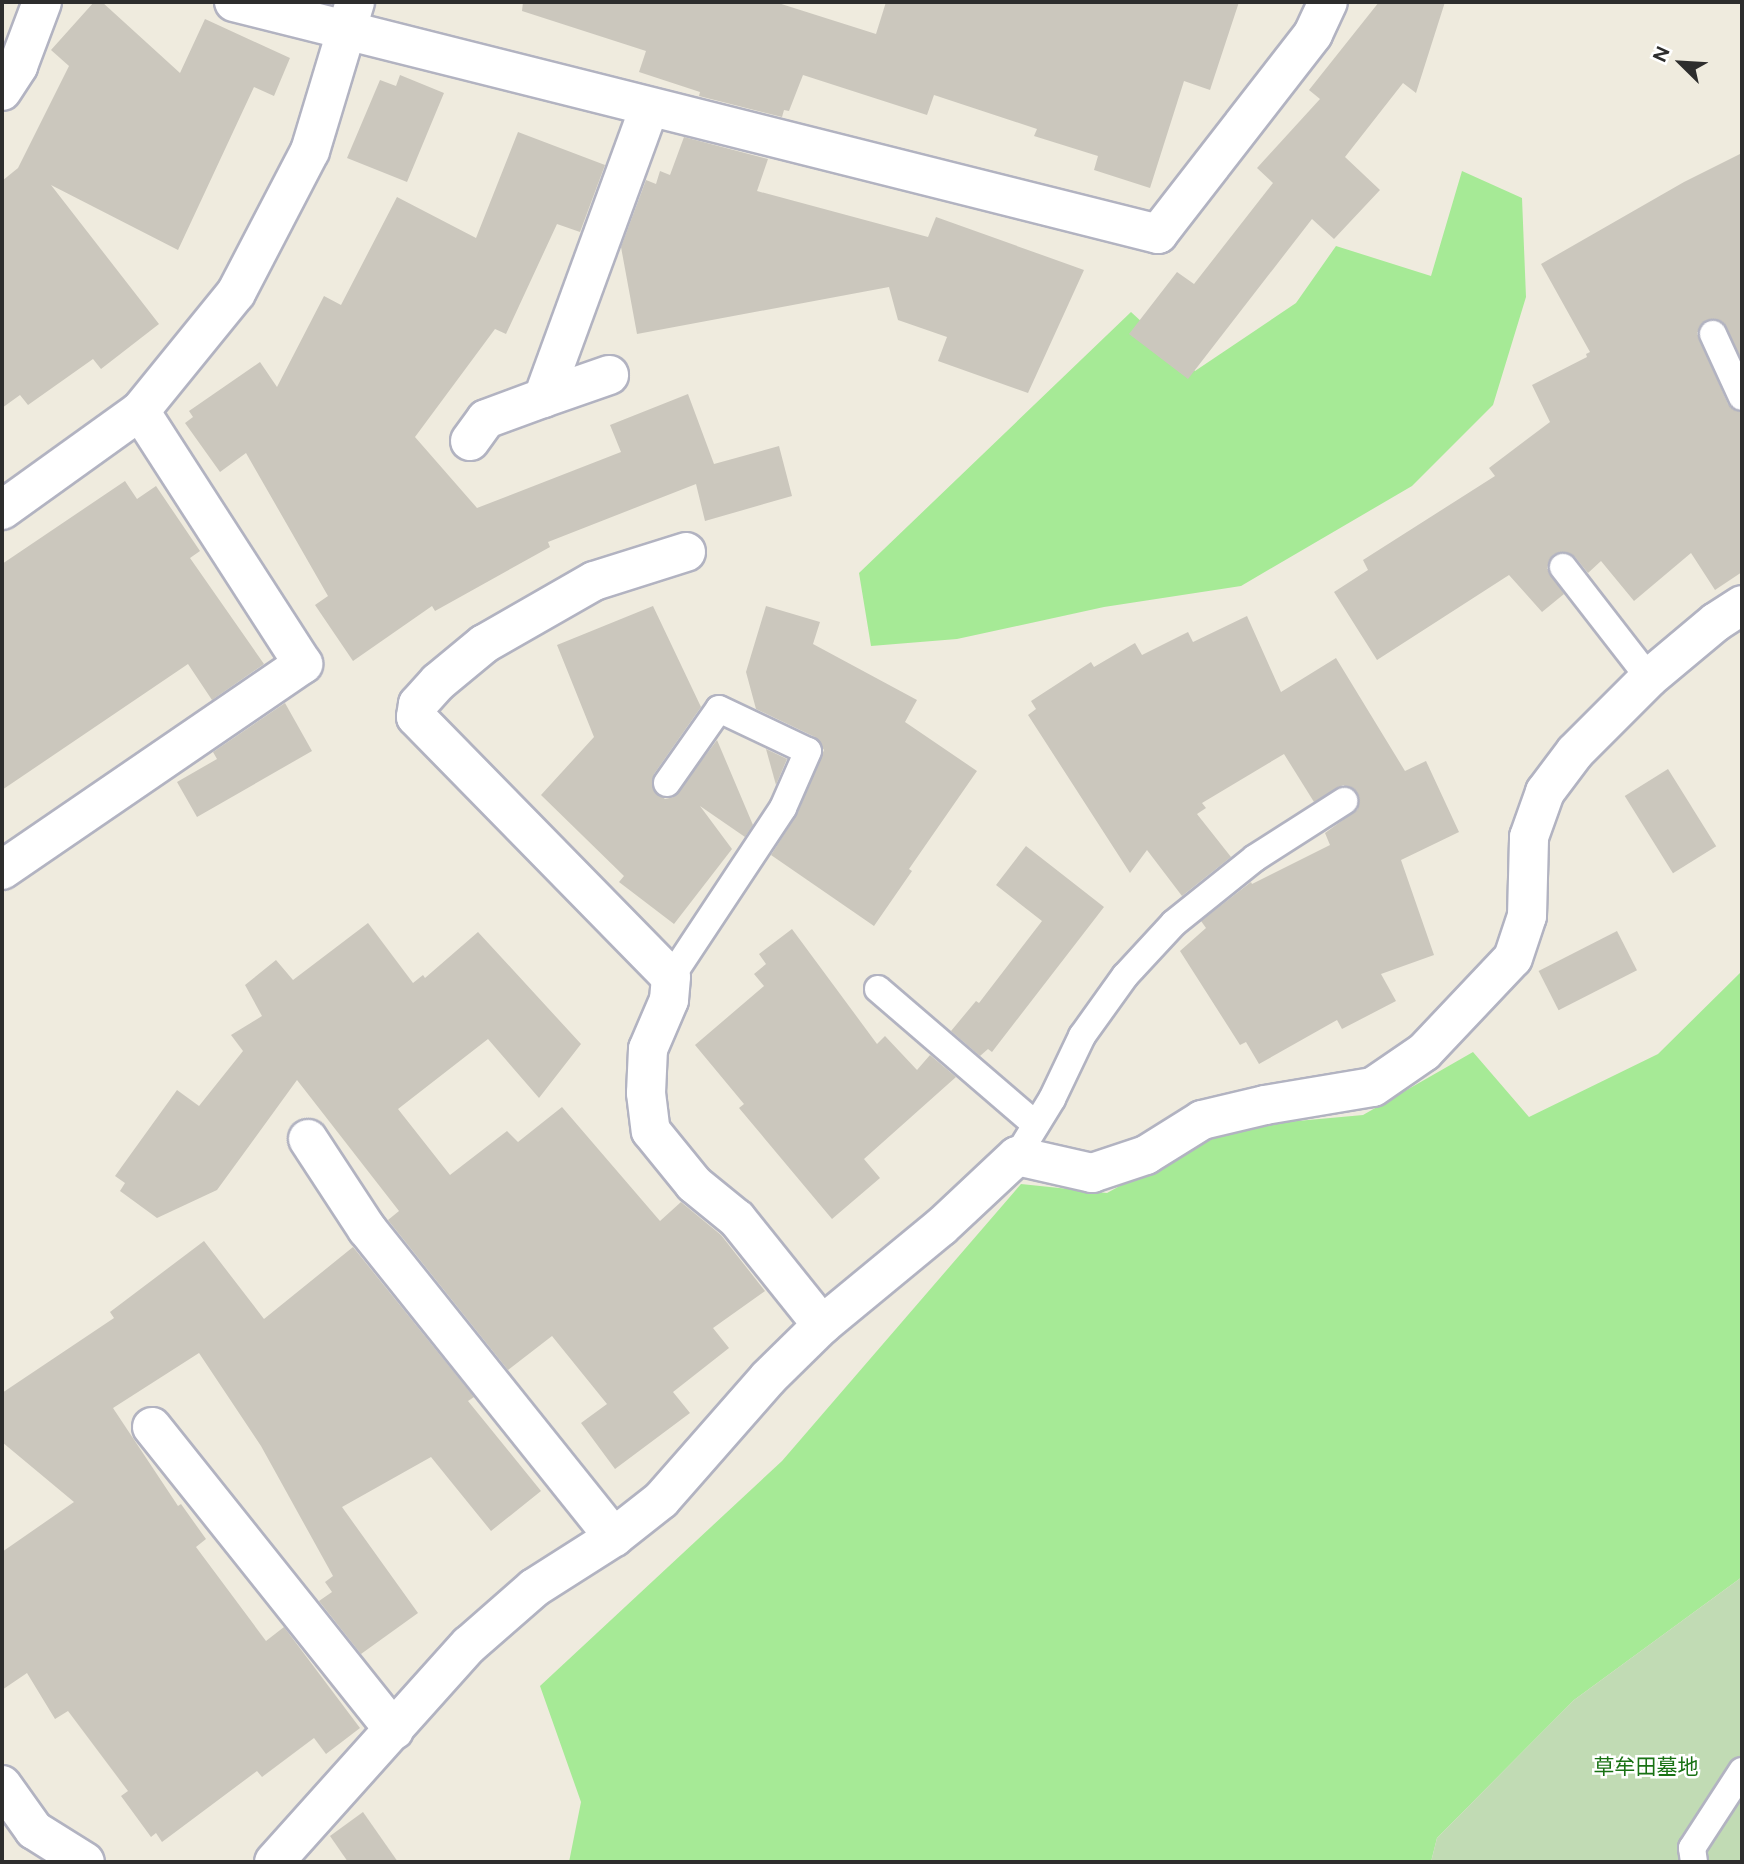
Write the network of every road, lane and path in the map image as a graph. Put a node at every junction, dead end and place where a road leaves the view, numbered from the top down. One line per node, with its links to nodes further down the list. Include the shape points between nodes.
1 (42, 2): 5 (street, via 18,66)
2 (234, 2): 4 (street)
3 (1328, 2): 6 (street, via 1313,34 1158,234)
4 (351, 16): 6 (street); 11 (street, via 310,151 236,293)
5 (2, 91)
6 (649, 108): 10 (street)
7 (1713, 334): 9 (lane)
8 (609, 375): 10 (street)
9 (1742, 397)
10 (543, 398): 12 (street, via 486,419)
11 (140, 411): 13 (street); 20 (street, via 303,664)
12 (470, 441)
13 (2, 510)
14 (686, 552): 21 (street, via 594,581 484,645 438,682 418,704 416,717)
15 (1563, 567): 17 (lane)
16 (1742, 605): 17 (street)
17 (1649, 678): 24 (street, via 1575,752 1545,792 1529,837 1527,916 1513,958 1424,1052 1373,1087 1202,1120 1146,1155 1092,1173)
18 (667, 783): 21 (lane, via 719,709 808,751 783,808)
19 (1345, 801): 24 (lane, via 1255,858 1174,923 1125,976 1082,1036)
20 (2, 870)
21 (671, 977): 25 (street, via 669,1000 648,1049 646,1093 652,1131 694,1184 737,1219)
22 (877, 989): 24 (lane)
23 (308, 1139): 27 (street, via 367,1229)
24 (1026, 1140): 25 (street, via 941,1227)
25 (822, 1325): 27 (street, via 768,1378 662,1500)
26 (152, 1427): 28 (street)
27 (614, 1537): 28 (street, via 525,1596 469,1645)
28 (394, 1730): 32 (street)
29 (1742, 1771): 33 (lane, via 1692,1848)
30 (2, 1785): 31 (street, via 34,1830)
31 (85, 1862)
32 (274, 1862)
33 (1694, 1862)

